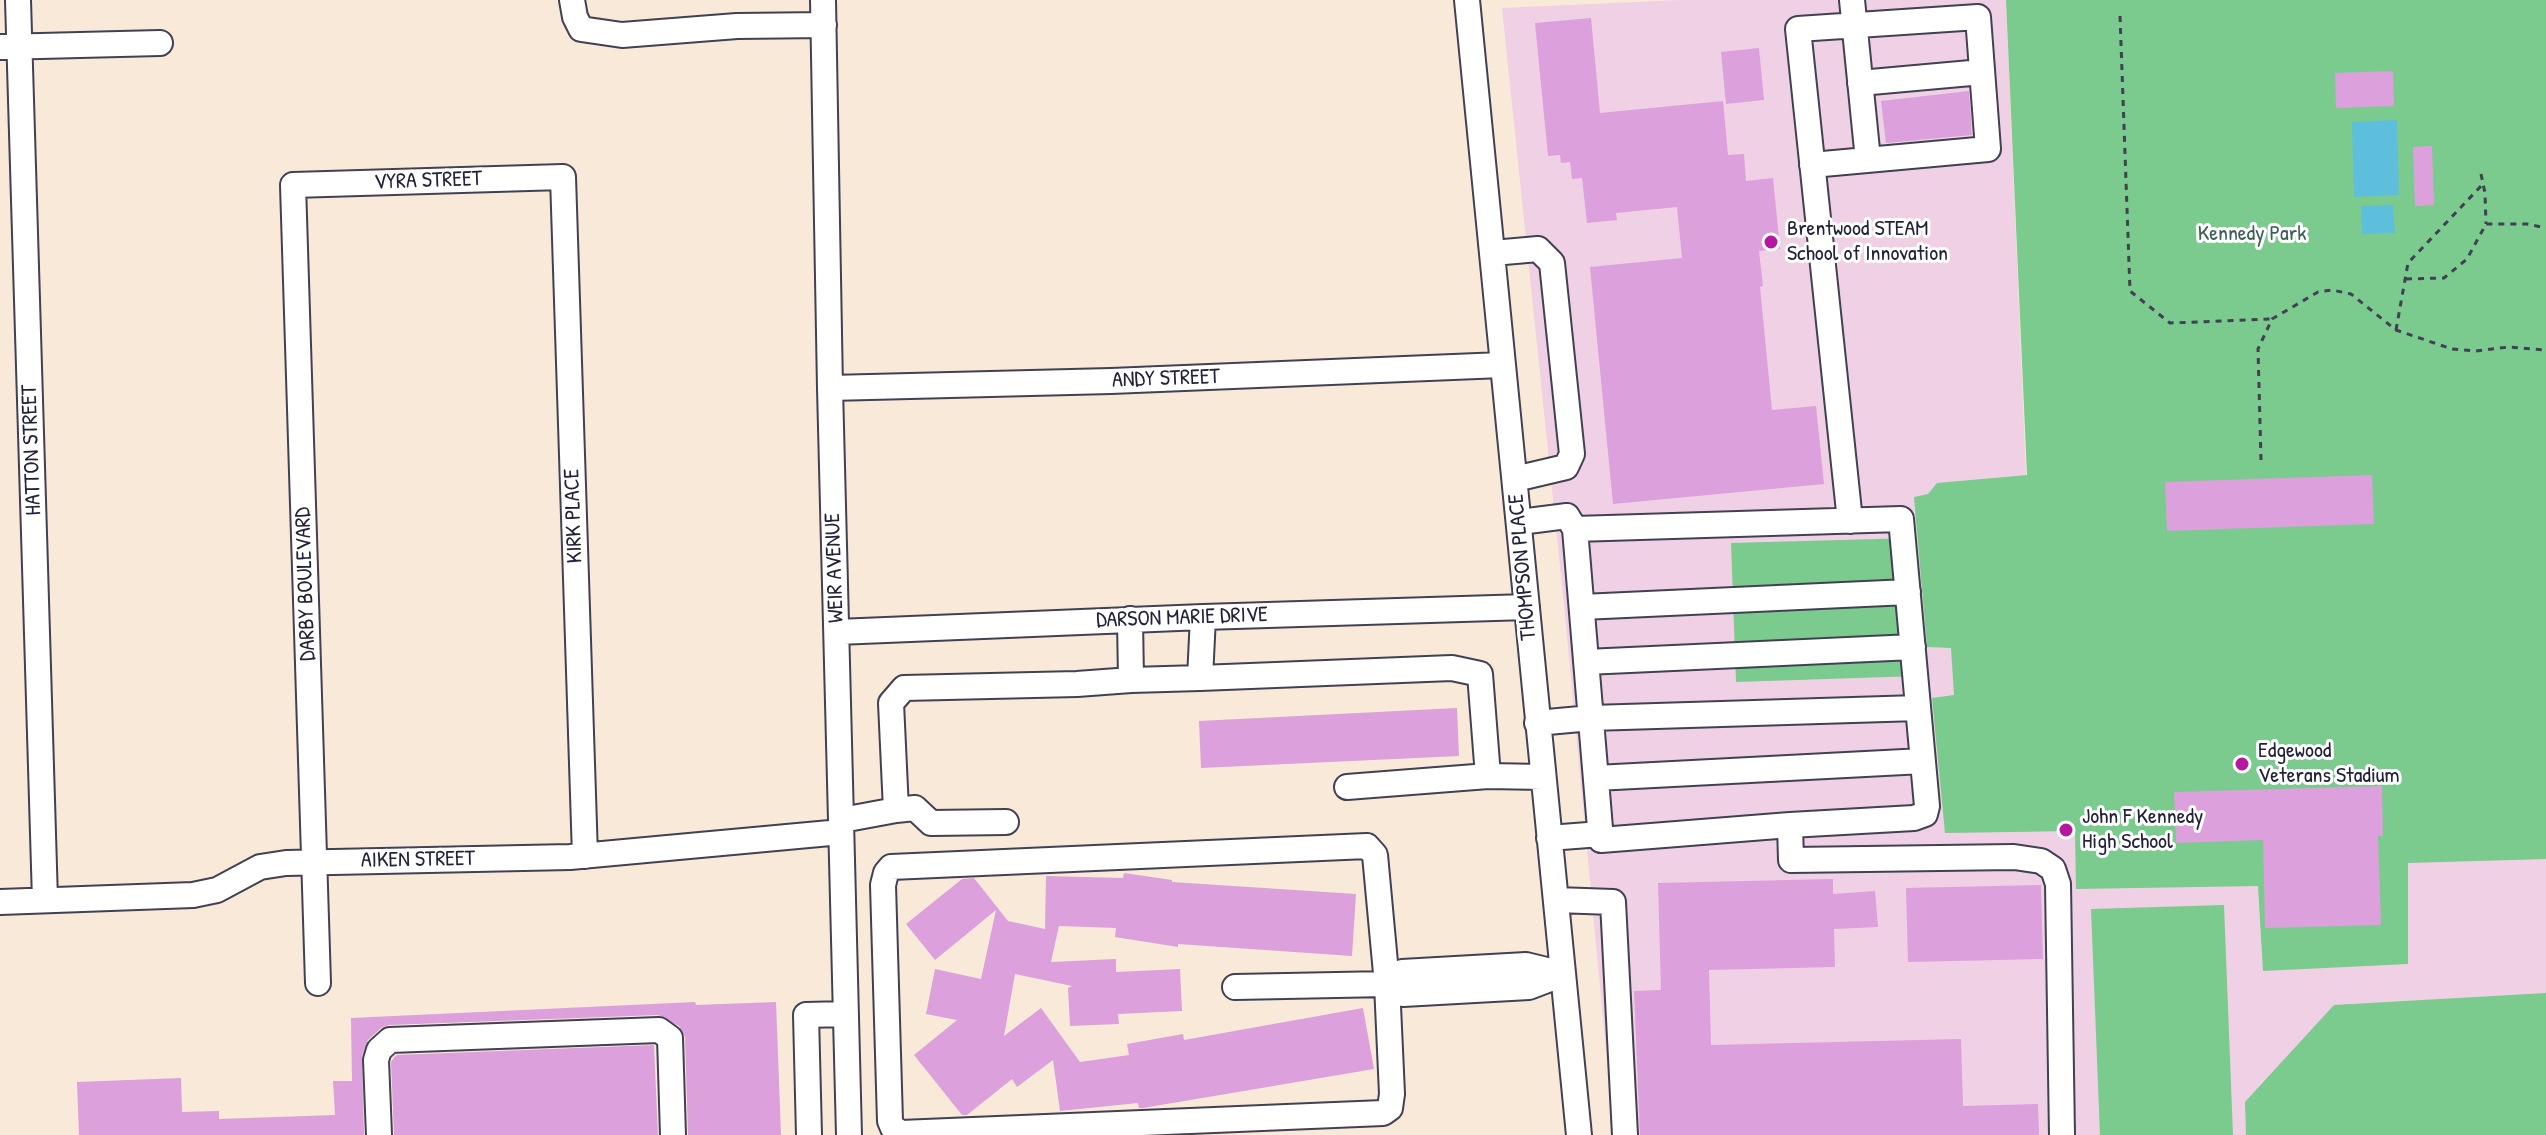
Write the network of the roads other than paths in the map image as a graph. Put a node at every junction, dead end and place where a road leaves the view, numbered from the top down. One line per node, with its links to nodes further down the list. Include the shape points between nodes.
1 (18, 0): 9 (street, HATTON STREET)
2 (572, 0): 6 (street, via 581,29 622,35)
3 (823, 0): 6 (street, WEIR AVENUE)
4 (1467, 0): 16 (street, THOMPSON PLACE)
5 (1852, 0): 7 (street)
6 (824, 25): 18 (street, WEIR AVENUE)
7 (1853, 25): 10 (street, via 1978,17); 11 (street); 13 (street, via 1798,29)
8 (160, 43): 9 (street)
9 (10, 46): 49 (street, HATTON STREET)
10 (1982, 72): 11 (street); 12 (street, via 1988,149)
11 (1860, 83): 12 (street)
12 (1868, 160): 13 (street)
13 (1812, 165): 20 (street)
14 (563, 177): 15 (street, VYRA STREET); 47 (street, KIRK PLACE)
15 (293, 185): 48 (street, DARBY BOULEVARD)
16 (1493, 253): 17 (street, THOMPSON PLACE); 19 (street, via 1538,249 1552,263 1572,454 1566,467)
17 (1502, 365): 18 (street, ANDY STREET); 19 (street, THOMPSON PLACE)
18 (830, 388): 28 (street, WEIR AVENUE)
19 (1515, 479): 21 (street, THOMPSON PLACE)
20 (1850, 521): 22 (street); 23 (street, via 1901,519)
21 (1520, 522): 22 (street, via 1567,516); 24 (street, THOMPSON PLACE)
22 (1575, 529): 25 (street)
23 (1908, 592): 25 (street); 29 (street)
24 (1527, 607): 26 (street, DARSON MARIE DRIVE); 35 (street, THOMPSON PLACE)
25 (1582, 607): 30 (street)
26 (1203, 617): 27 (street, DARSON MARIE DRIVE); 31 (street)
27 (1130, 619): 28 (street, DARSON MARIE DRIVE); 32 (street)
28 (837, 632): 44 (street, WEIR AVENUE)
29 (1913, 647): 30 (street); 33 (street)
30 (1586, 662): 34 (street)
31 (1200, 678): 32 (street); 37 (street, via 1452,668 1480,674)
32 (1131, 680): 41 (street, via 904,688 891,703)
33 (1918, 708): 34 (street); 36 (street)
34 (1591, 718): 35 (street); 39 (street)
35 (1537, 723): 38 (street, THOMPSON PLACE)
36 (1923, 761): 39 (street); 43 (street, via 1925,814)
37 (1488, 776): 38 (street); 40 (street)
38 (1543, 777): 46 (street, THOMPSON PLACE)
39 (1596, 778): 45 (street)
40 (1347, 787)
41 (896, 810): 42 (street, via 915,808 931,823); 44 (street, AIKEN STREET)
42 (1006, 822)
43 (1790, 825): 45 (street); 63 (street, via 1791,860 2014,857 2041,861 2053,869 2058,884)
44 (842, 826): 47 (street, AIKEN STREET); 56 (street, WEIR AVENUE)
45 (1601, 837): 46 (street)
46 (1549, 838): 50 (street, THOMPSON PLACE)
47 (585, 856): 48 (street, AIKEN STREET)
48 (316, 862): 49 (street, AIKEN STREET, via 260,867 217,890 193,895); 53 (street, DARBY BOULEVARD)
49 (45, 900): 51 (street, AIKEN STREET)
50 (1556, 900): 52 (street, THOMPSON PLACE); 62 (street, via 1613,902)
51 (0, 902)
52 (1563, 974): 54 (street, via 1511,965 1402,972); 61 (street, THOMPSON PLACE)
53 (318, 983)
54 (1387, 984): 54 (street, via 1375,855 1367,846 891,867 883,885 890,1121 901,1133 1383,1113 1390,1108 1392,1094); 55 (street)
55 (1235, 987)
56 (845, 1014): 59 (street, via 806,1015); 60 (street, WEIR AVENUE)
57 (379, 1135): 58 (street, via 376,1060 390,1040 659,1030 670,1038)
58 (673, 1135)
59 (809, 1135)
60 (849, 1135)
61 (1579, 1135)
62 (1625, 1135)
63 (2062, 1135)

